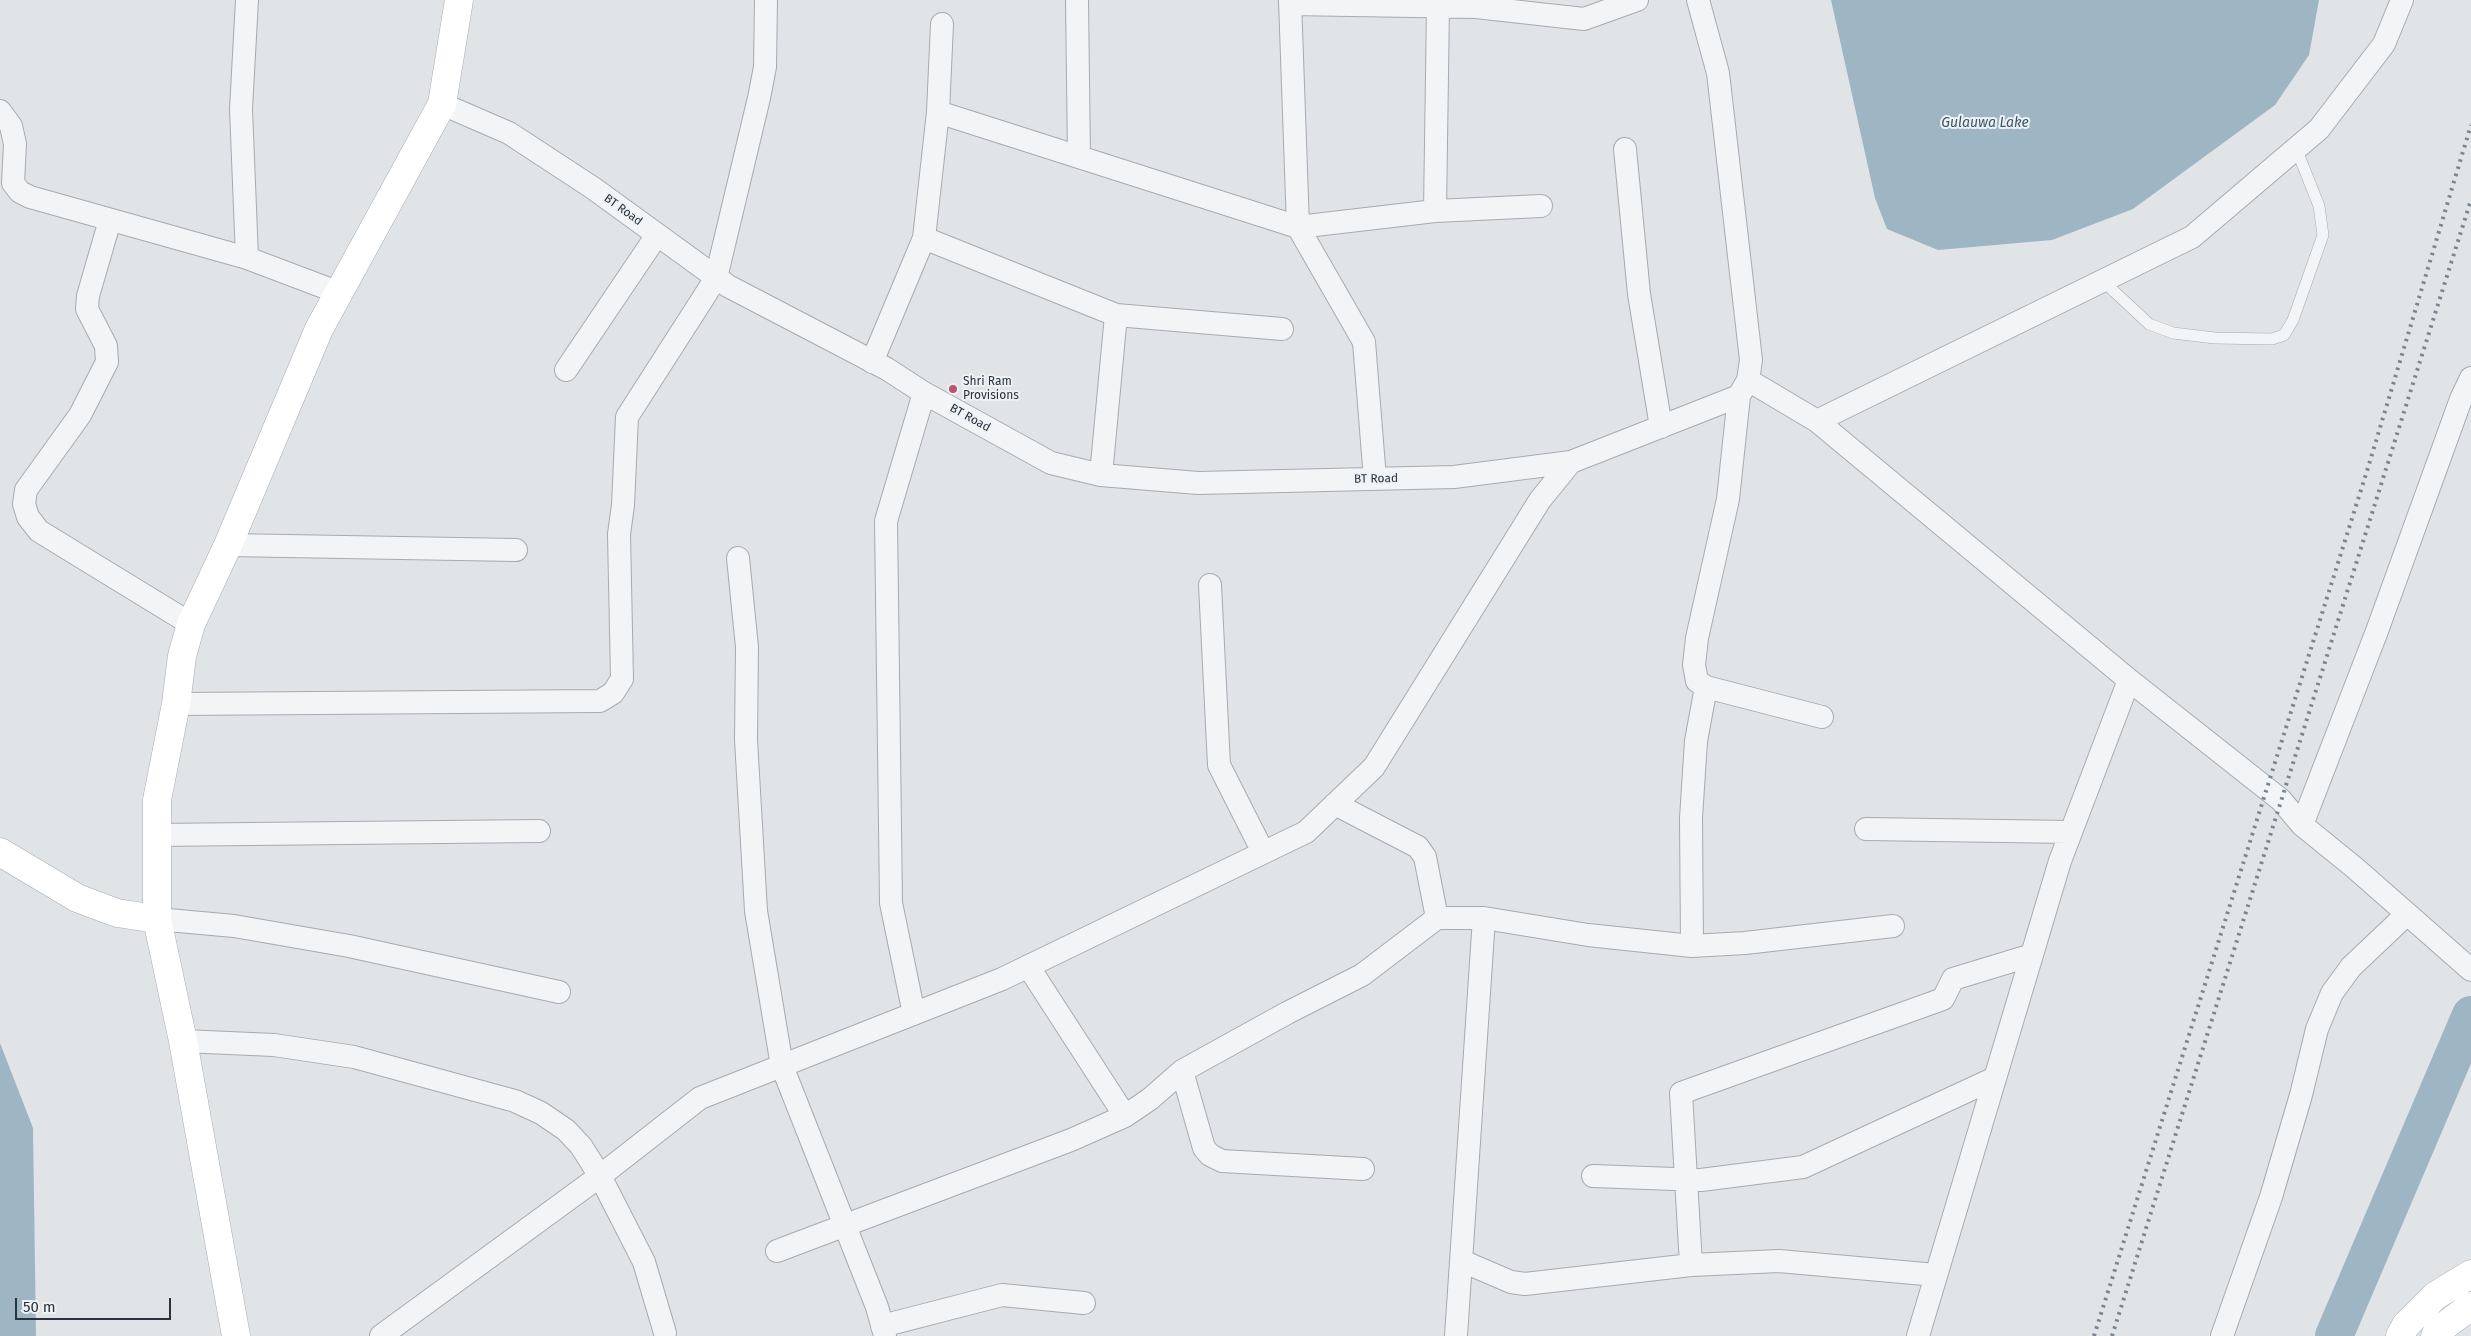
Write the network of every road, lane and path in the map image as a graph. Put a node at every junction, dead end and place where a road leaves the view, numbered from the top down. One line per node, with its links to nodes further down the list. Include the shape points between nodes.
1 (247, 0): 24 (street, via 241,109)
2 (458, 0): 12 (street)
3 (766, 0): 25 (street, via 765,67 760,98)
4 (1077, 0): 17 (street)
5 (1637, 0): 9 (street, via 1584,19)
6 (1698, 0): 33 (street, via 1718,72 1751,360)
7 (2402, 0): 15 (street, via 2384,44 2319,129)
8 (1290, 2): 10 (street); 21 (street)
9 (1510, 5): 10 (street)
10 (1438, 6): 19 (street)
11 (942, 24): 14 (street)
12 (442, 104): 22 (street, BT Road, via 509,133); 27 (street)
13 (0, 111): 20 (street, via 11,126 15,144 13,183 20,192)
14 (938, 112): 17 (street); 23 (street)
15 (2296, 148): 26 (street, via 2192,236); 26 (lane, via 2319,206 2323,235 2293,320 2284,335 2272,339 2215,338 2173,333 2149,324)
16 (1625, 149): 36 (street, via 1639,294)
17 (1079, 157): 21 (street)
18 (1541, 206): 19 (street)
19 (1435, 211): 21 (street)
20 (110, 220): 24 (street); 44 (street, via 87,309 106,346 106,362 80,415 26,490 24,504 38,531)
21 (1298, 226): 39 (street, via 1364,342)
22 (657, 235): 25 (street, BT Road); 31 (street)
23 (924, 238): 28 (street); 30 (street)
24 (247, 258): 27 (street)
25 (716, 278): 30 (street, BT Road); 47 (street, via 627,416 624,505 619,534 622,679 613,693 600,702)
26 (2103, 281): 35 (street)
27 (338, 292): 40 (street, via 319,329)
28 (1116, 315): 29 (street); 38 (street)
29 (1282, 329)
30 (872, 362): 34 (street, BT Road)
31 (566, 370)
32 (2471, 378): 50 (street)
33 (1744, 388): 35 (street); 36 (street, BT Road); 46 (street, via 1728,499 1696,638 1694,665 1697,681)
34 (924, 393): 38 (street, BT Road, via 1051,462); 67 (street, via 886,521 891,903)
35 (1817, 421): 45 (street)
36 (1661, 427): 37 (street, BT Road)
37 (1571, 462): 39 (street, BT Road, via 1454,477); 49 (street, via 1540,500 1374,767)
38 (1101, 476): 39 (street, BT Road, via 1198,483)
39 (1375, 479)
40 (228, 545): 41 (street); 44 (street)
41 (516, 550)
42 (738, 558): 69 (street, via 747,646 746,740 756,911)
43 (1210, 585): 56 (street, via 1219,764)
44 (191, 624): 47 (street, via 182,656)
45 (2129, 680): 50 (street, via 2281,800); 53 (street)
46 (1706, 687): 48 (street); 62 (street, via 1696,741 1691,818)
47 (176, 704): 54 (street, via 157,800)
48 (1822, 717)
49 (1335, 804): 56 (street, via 1306,832); 58 (street, via 1418,847 1425,857)
50 (2302, 825): 57 (street)
51 (1866, 829): 53 (street)
52 (538, 832): 54 (street)
53 (2070, 832): 63 (street)
54 (155, 835): 60 (street)
55 (0, 852): 60 (street, via 77,898 116,913)
56 (1263, 852): 64 (street)
57 (2407, 914): 65 (street); 91 (street, via 2351,967 2332,993 2317,1028 2271,1197)
58 (1437, 918): 59 (street); 70 (street, via 1362,975)
59 (1484, 918): 62 (street, via 1588,935); 79 (street)
60 (157, 919): 66 (street, via 234,926 349,946); 68 (street)
61 (1893, 926): 62 (street)
62 (1692, 946)
63 (2032, 955): 71 (street); 76 (street, via 1953,979 1943,999 1681,1094)
64 (1028, 966): 67 (street); 72 (street)
65 (2471, 970)
66 (559, 992)
67 (914, 1014): 69 (street)
68 (183, 1041): 74 (street, via 274,1045 354,1057 515,1102 541,1113 566,1130 581,1146); 87 (street)
69 (782, 1066): 74 (street, via 700,1098); 77 (street)
70 (1182, 1071): 72 (street); 73 (street, via 1204,1148 1210,1155 1222,1161)
71 (1995, 1078): 76 (street, via 1803,1167); 82 (street)
72 (1125, 1116): 77 (street, via 1071,1140)
73 (1363, 1169)
74 (600, 1176): 86 (street, via 644,1262); 88 (street)
75 (1593, 1176): 76 (street)
76 (1687, 1179): 80 (street)
77 (844, 1224): 78 (street); 85 (street)
78 (777, 1251)
79 (1462, 1260): 80 (street, via 1511,1282 1525,1284); 89 (street)
80 (1691, 1265): 82 (street, via 1779,1261)
81 (2471, 1274): 92 (street, via 2435,1296 2406,1325)
82 (1936, 1275): 90 (street)
83 (1084, 1303): 85 (street, via 1002,1295)
84 (2471, 1306): 93 (street)
85 (884, 1331)
86 (665, 1334)
87 (236, 1336)
88 (381, 1336)
89 (1456, 1336)
90 (1918, 1336)
91 (2222, 1336)
92 (2400, 1336)
93 (2435, 1336)

